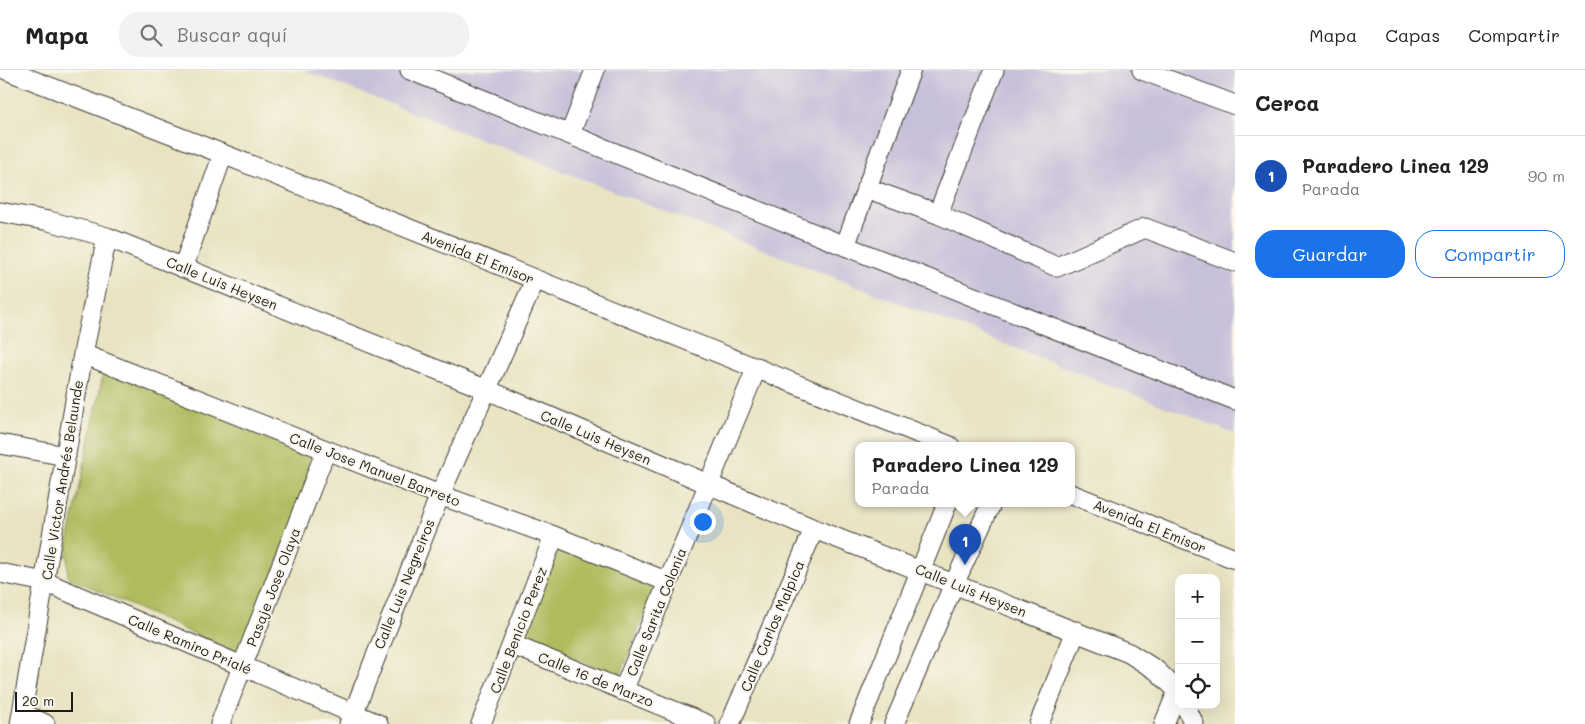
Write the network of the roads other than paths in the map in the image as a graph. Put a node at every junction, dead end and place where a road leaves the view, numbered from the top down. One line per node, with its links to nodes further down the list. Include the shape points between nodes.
1 (6, 70): 9 (street, Avenida El Emisor)
2 (410, 70): 8 (street)
3 (595, 70): 8 (street)
4 (911, 70): 10 (street)
5 (994, 70): 12 (street)
6 (1142, 70): 7 (street)
7 (1235, 105)
8 (570, 134): 14 (street)
9 (223, 154): 16 (street); 17 (street, Avenida El Emisor)
10 (866, 188): 12 (street); 14 (street)
11 (0, 212): 13 (street, Calle Luis Heysen)
12 (938, 214): 15 (street, via 1057,266 1145,228)
13 (107, 237): 16 (street, Calle Luis Heysen); 18 (street, Calle Victor Andrés Belaunde)
14 (845, 246): 21 (street)
15 (1235, 262)
16 (183, 268): 20 (street, Calle Luis Heysen)
17 (535, 280): 19 (street, Avenida El Emisor); 20 (street, Calle Luis Negreiros)
18 (83, 354): 24 (street, Calle Jose Manuel Barreto); 25 (street, Calle Victor Andrés Belaunde)
19 (757, 367): 22 (street, Avenida El Emisor); 26 (street, Calle Sarita Colonia)
20 (485, 389): 26 (street, Calle Luis Heysen); 27 (street, Calle Luis Negreiros)
21 (1235, 400)
22 (940, 442)
23 (0, 444): 25 (street)
24 (326, 450): 27 (street, Calle Jose Manuel Barreto); 41 (street, Pasaje Jose Olaya)
25 (66, 456): 36 (street, Calle Victor Andrés Belaunde)
26 (708, 485): 31 (street, Calle Luis Heysen); 37 (street, Calle Sarita Colonia)
27 (440, 495): 32 (street, Calle Jose Manuel Barreto); 47 (street, Calle Luis Negreiros)
28 (1075, 496): 33 (street, Avenida El Emisor)
29 (946, 507): 34 (street)
30 (990, 507): 38 (street)
31 (814, 529): 34 (street, Calle Luis Heysen); 53 (street, Calle Carlos Malpica)
32 (554, 536): 37 (street, Calle Jose Manuel Barreto); 40 (street, Calle Benicio Perez)
33 (1233, 561)
34 (920, 569): 38 (street, Calle Luis Heysen); 54 (street)
35 (0, 573): 36 (street, Calle Ramiro Prialé)
36 (45, 582): 41 (street, Calle Ramiro Prialé); 46 (street, Calle Victor Andrés Belaunde)
37 (668, 582): 43 (street, Calle Sarita Colonia)
38 (954, 584): 39 (street, Calle Luis Heysen); 55 (street)
39 (1076, 631): 42 (street, Calle Luis Heysen, via 1129,654 1156,670); 56 (street)
40 (513, 645): 43 (street, Calle 16 de Marzo); 51 (street, Calle Benicio Perez)
41 (243, 666): 47 (street, Calle Ramiro Prialé); 49 (street, Pasaje Jose Olaya)
42 (1175, 690)
43 (624, 691): 52 (street, Calle 16 de Marzo)
44 (1175, 706): 57 (street)
45 (1187, 709): 58 (street, Calle Luis Heysen)
46 (21, 719): 48 (street)
47 (351, 719): 50 (street, Calle Ramiro Prialé)
48 (45, 724)
49 (220, 724)
50 (378, 724)
51 (482, 724)
52 (706, 724)
53 (730, 724)
54 (859, 724)
55 (894, 724)
56 (1039, 724)
57 (1164, 724)
58 (1194, 724)

